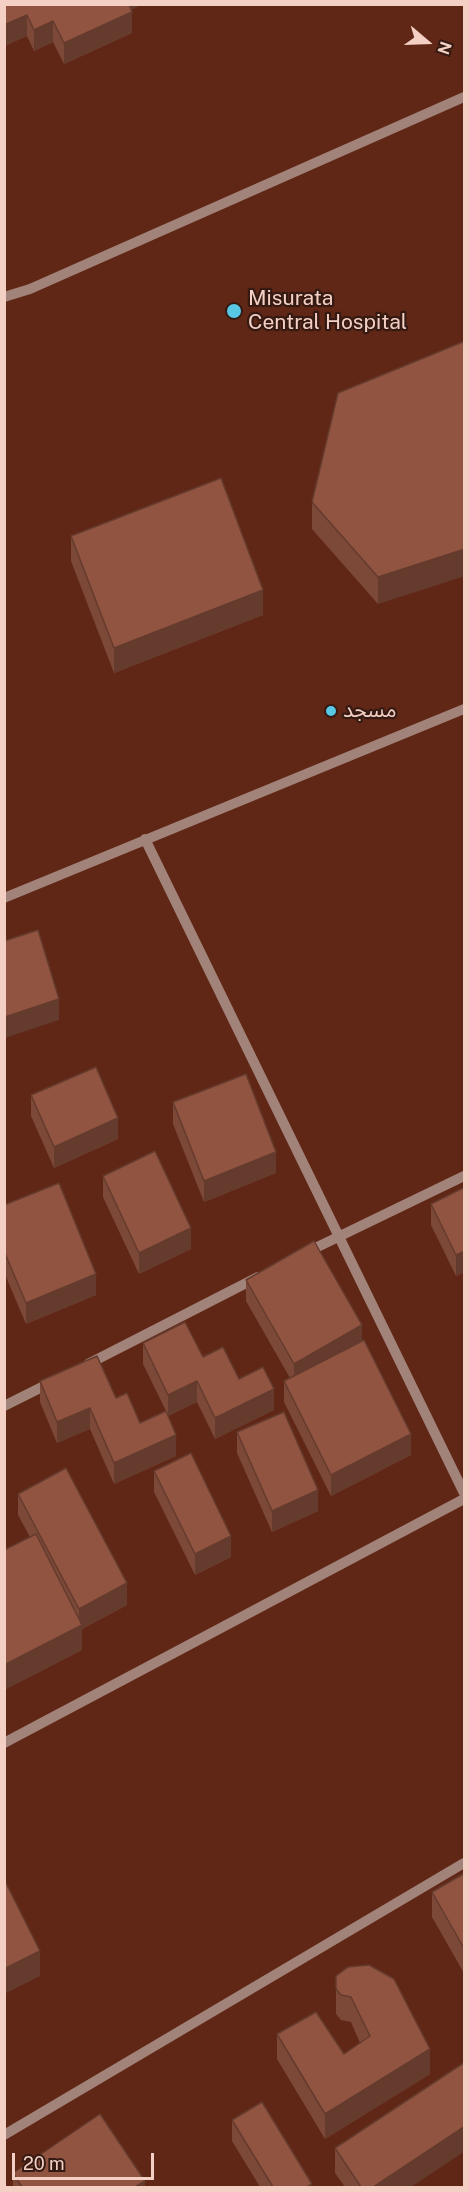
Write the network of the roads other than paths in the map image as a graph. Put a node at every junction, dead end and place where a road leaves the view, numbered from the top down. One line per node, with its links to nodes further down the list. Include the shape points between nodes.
1 (465, 98): 2 (street)
2 (4, 297)
3 (465, 709): 4 (street)
4 (145, 839): 5 (street); 7 (street)
5 (4, 898)
6 (465, 1176): 7 (street)
7 (338, 1236): 8 (street); 13 (street)
8 (297, 1257)
9 (265, 1273): 10 (street)
10 (78, 1369)
11 (67, 1374): 12 (street)
12 (4, 1406)
13 (465, 1493)
14 (465, 1499): 15 (street)
15 (4, 1743)
16 (465, 1863): 17 (street)
17 (4, 2135)

